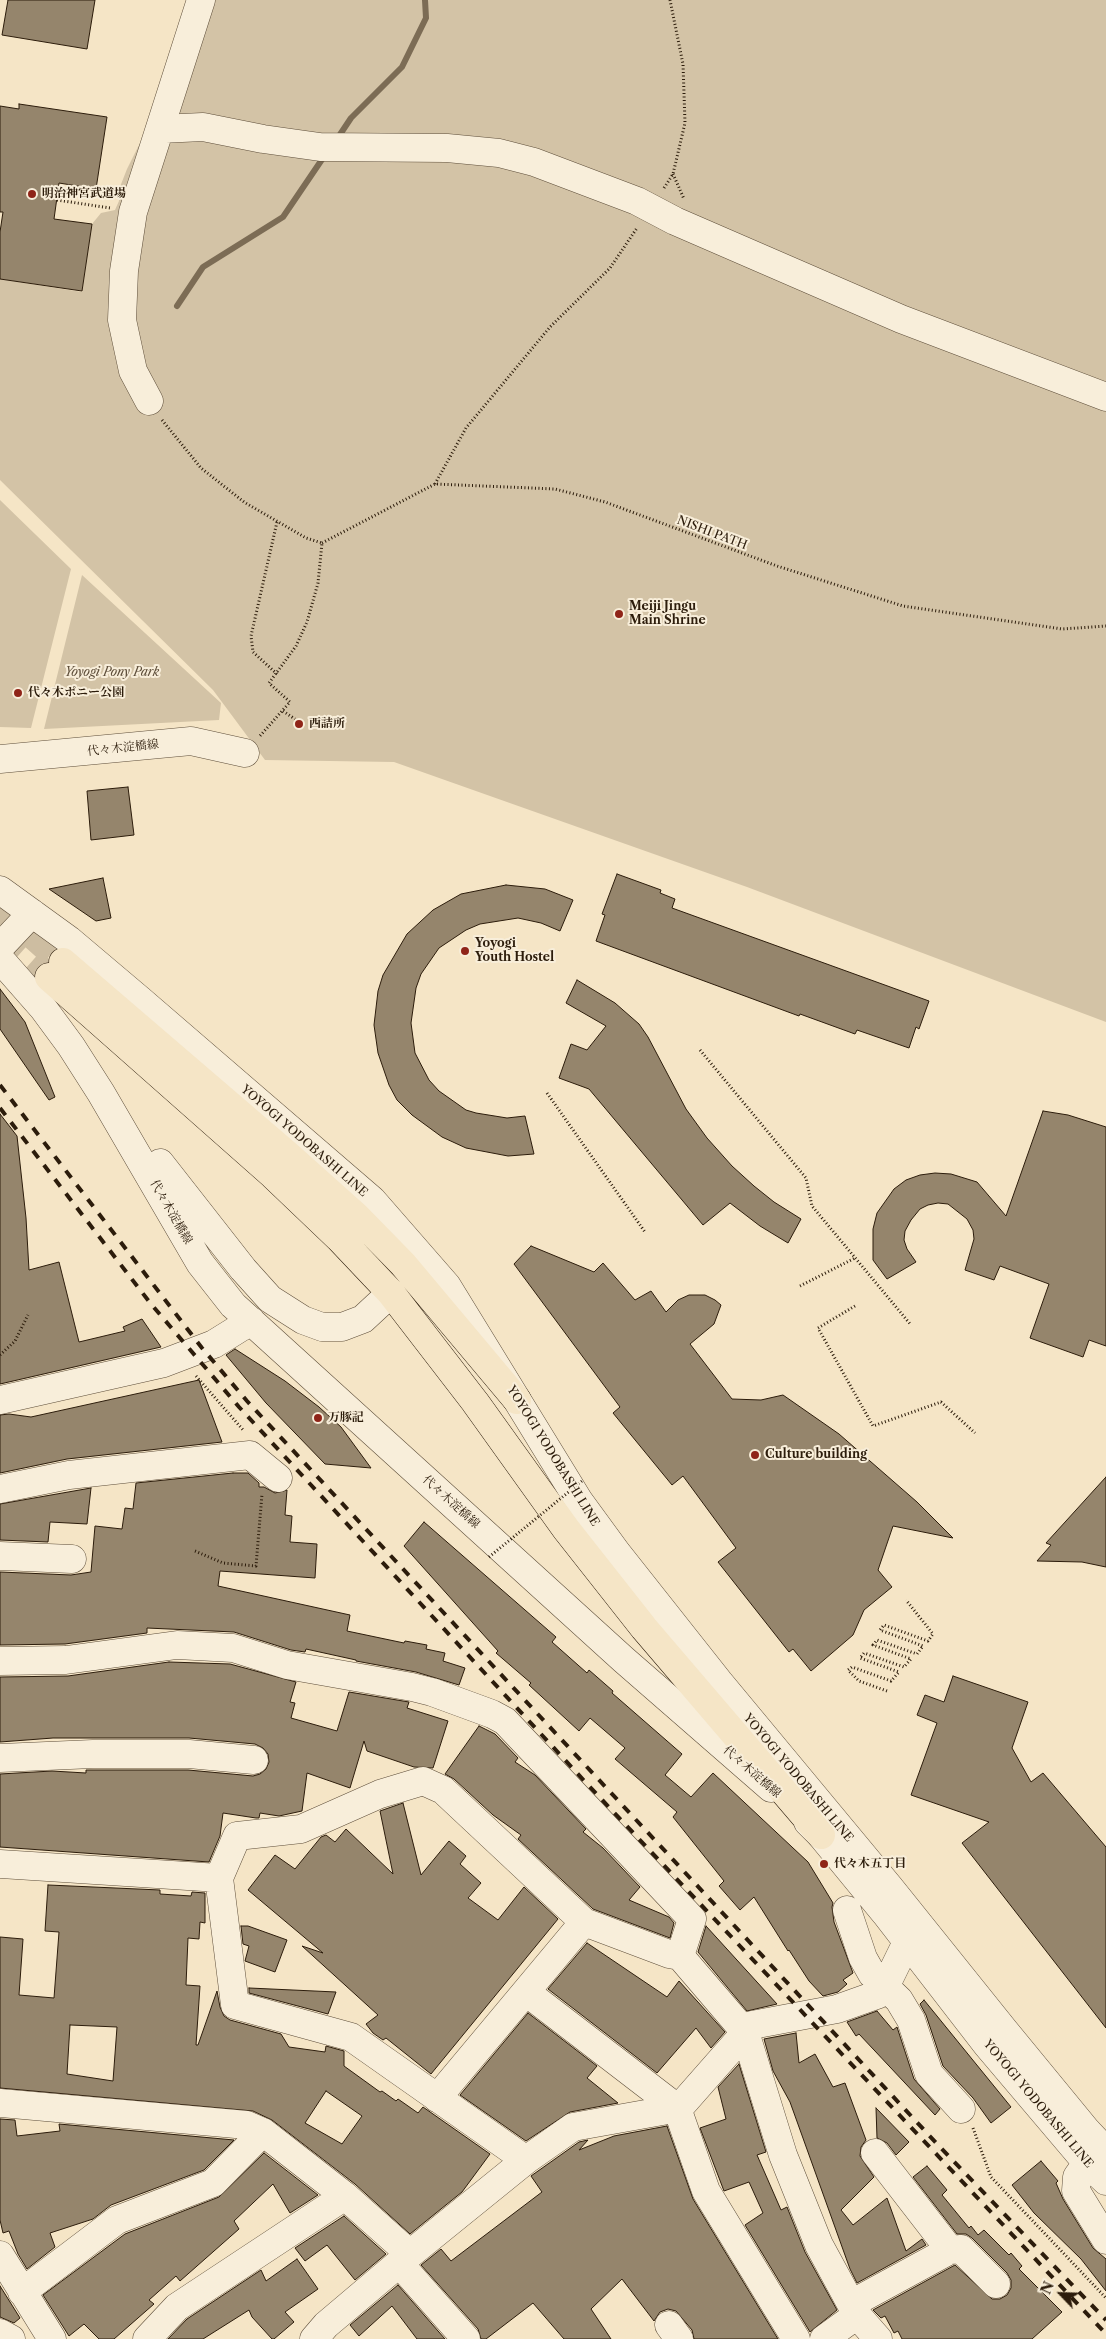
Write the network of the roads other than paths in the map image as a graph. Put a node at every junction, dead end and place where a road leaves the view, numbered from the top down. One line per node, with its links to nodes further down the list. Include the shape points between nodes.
1 (201, 0): 2 (street)
2 (160, 129): 3 (street, via 203,127 330,148 447,148 499,153 534,162 586,180 902,319); 4 (street, via 133,212 124,271 124,328 133,371)
3 (1106, 397)
4 (149, 401)
5 (245, 753): 6 (street, 代々木淀橋線, via 191,741)
6 (0, 759)
7 (0, 890): 8 (street, YOYOGI YODOBASHI LINE)
8 (32, 913): 9 (street); 15 (street, YOYOGI YODOBASHI LINE, via 69,940 372,1200 447,1286)
9 (0, 947)
10 (0, 959): 11 (street, 代々木淀橋線, via 60,1031)
11 (123, 1131): 12 (street, via 155,1157 243,1270 270,1299 303,1320 322,1327 342,1327 363,1319); 13 (street, 代々木淀橋線, via 200,1263 233,1305)
12 (391, 1292): 15 (highway, via 339,1238 56,970 289,1156 357,1217 403,1264); 23 (highway, via 566,1529 644,1628)
13 (251, 1321): 14 (street, via 214,1344 178,1357 133,1371); 23 (street, 代々木淀橋線)
14 (0, 1400)
15 (517, 1400): 39 (street, YOYOGI YODOBASHI LINE, via 578,1501 617,1553 1086,2130)
16 (264, 1467): 17 (street, via 69,1476)
17 (0, 1489)
18 (0, 1556): 19 (street)
19 (72, 1559)
20 (0, 1661): 29 (street, via 66,1660 177,1645 233,1648 287,1665 418,1688 492,1714 504,1721 692,1920)
21 (0, 1758): 22 (street, via 189,1754)
22 (254, 1760)
23 (821, 1835): 28 (street, 代々木淀橋線)
24 (0, 1864): 25 (street)
25 (219, 1878): 27 (street, via 237,1836 301,1829 380,1794 423,1781 443,1790); 33 (street, via 235,2004 351,2037)
26 (847, 1910): 30 (street, via 863,1958)
27 (584, 1922): 29 (street); 31 (street)
28 (907, 1942): 30 (street); 39 (street, 代々木淀橋線, via 987,2045)
29 (680, 1956): 32 (street)
30 (885, 1987): 32 (street, via 879,1994 837,2009 752,2025); 36 (street, via 899,2000 911,2020 929,2074)
31 (526, 1992): 33 (street); 35 (street)
32 (745, 2032): 35 (street); 49 (street, via 783,2155 819,2245)
33 (437, 2098): 40 (street)
34 (0, 2103): 37 (street, via 246,2125)
35 (677, 2108): 40 (street, via 573,2127); 56 (street, via 706,2191)
36 (962, 2109)
37 (263, 2132): 42 (street); 48 (street, via 214,2184 117,2220)
38 (875, 2154): 44 (street)
39 (1096, 2157): 41 (street, YOYOGI YODOBASHI LINE); 43 (street, via 1077,2177 1076,2191)
40 (526, 2160): 46 (street)
41 (1106, 2182)
42 (345, 2196): 46 (street); 54 (street, via 177,2306)
43 (1106, 2240)
44 (950, 2250): 47 (street, via 961,2249); 49 (street)
45 (0, 2255): 48 (street)
46 (404, 2258): 51 (street); 55 (street)
47 (996, 2284)
48 (22, 2292): 53 (street)
49 (854, 2310): 57 (street); 58 (street)
50 (0, 2333): 52 (street)
51 (327, 2334)
52 (11, 2339)
53 (52, 2339)
54 (147, 2339)
55 (466, 2339)
56 (796, 2339)
57 (824, 2339)
58 (878, 2339)

